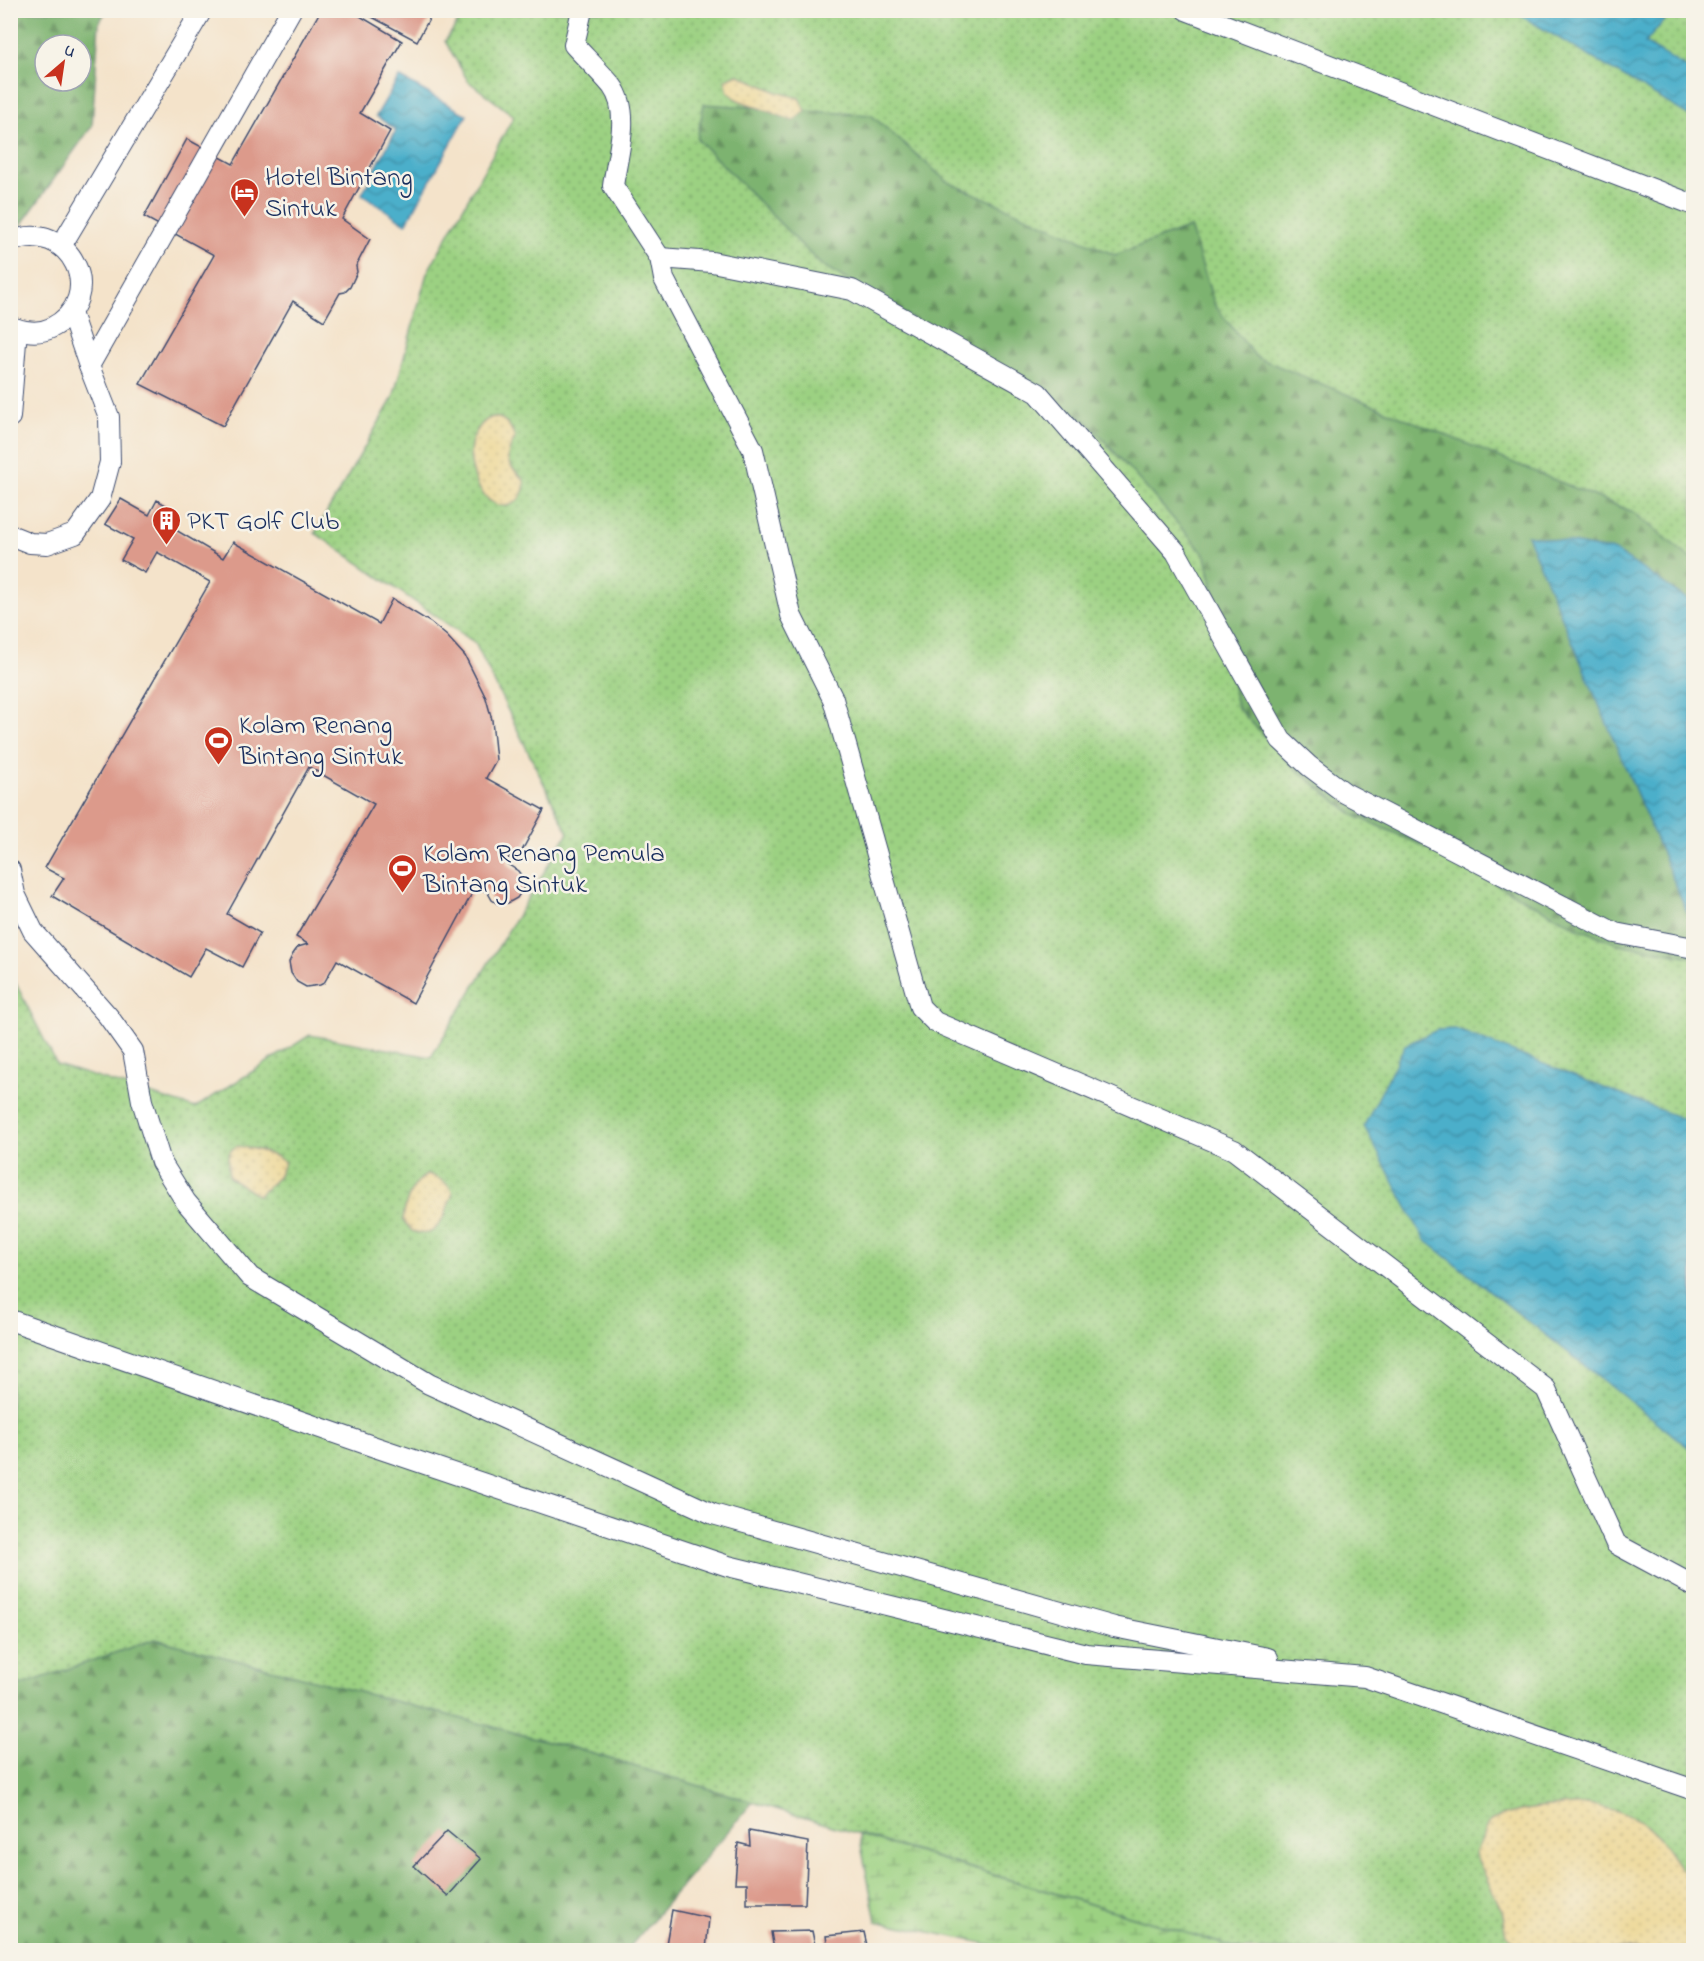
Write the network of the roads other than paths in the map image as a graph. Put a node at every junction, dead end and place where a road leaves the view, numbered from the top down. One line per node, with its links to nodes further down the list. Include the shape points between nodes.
1 (202, 10): 7 (lane)
2 (291, 10): 11 (lane)
3 (582, 10): 8 (lane, via 574,45 613,87 622,112 613,186)
4 (1186, 10): 5 (lane)
5 (1694, 205)
6 (13, 239): 7 (lane, via 33,236)
7 (62, 246): 9 (lane, via 78,270 78,300)
8 (660, 258): 15 (lane, via 712,262 852,290 1038,393 1176,552 1281,740 1309,766 1346,793 1615,933); 17 (lane, via 664,279 753,450 791,615 833,699 920,1007 935,1022 1234,1150 1546,1389 1616,1544)
9 (71, 313): 10 (lane, via 46,330); 11 (lane)
10 (14, 328): 12 (lane)
11 (89, 366): 13 (lane, via 109,417 110,462 100,500 75,534 47,544 30,543)
12 (10, 417)
13 (10, 535)
14 (10, 870): 18 (lane, via 15,894 33,931 108,1016 133,1051 142,1101 161,1162 186,1202 250,1277 429,1384 713,1514 1114,1628)
15 (1694, 948)
16 (10, 1320): 18 (lane, via 728,1566 1086,1654)
17 (1694, 1586)
18 (1365, 1677): 19 (lane)
19 (1694, 1790)

